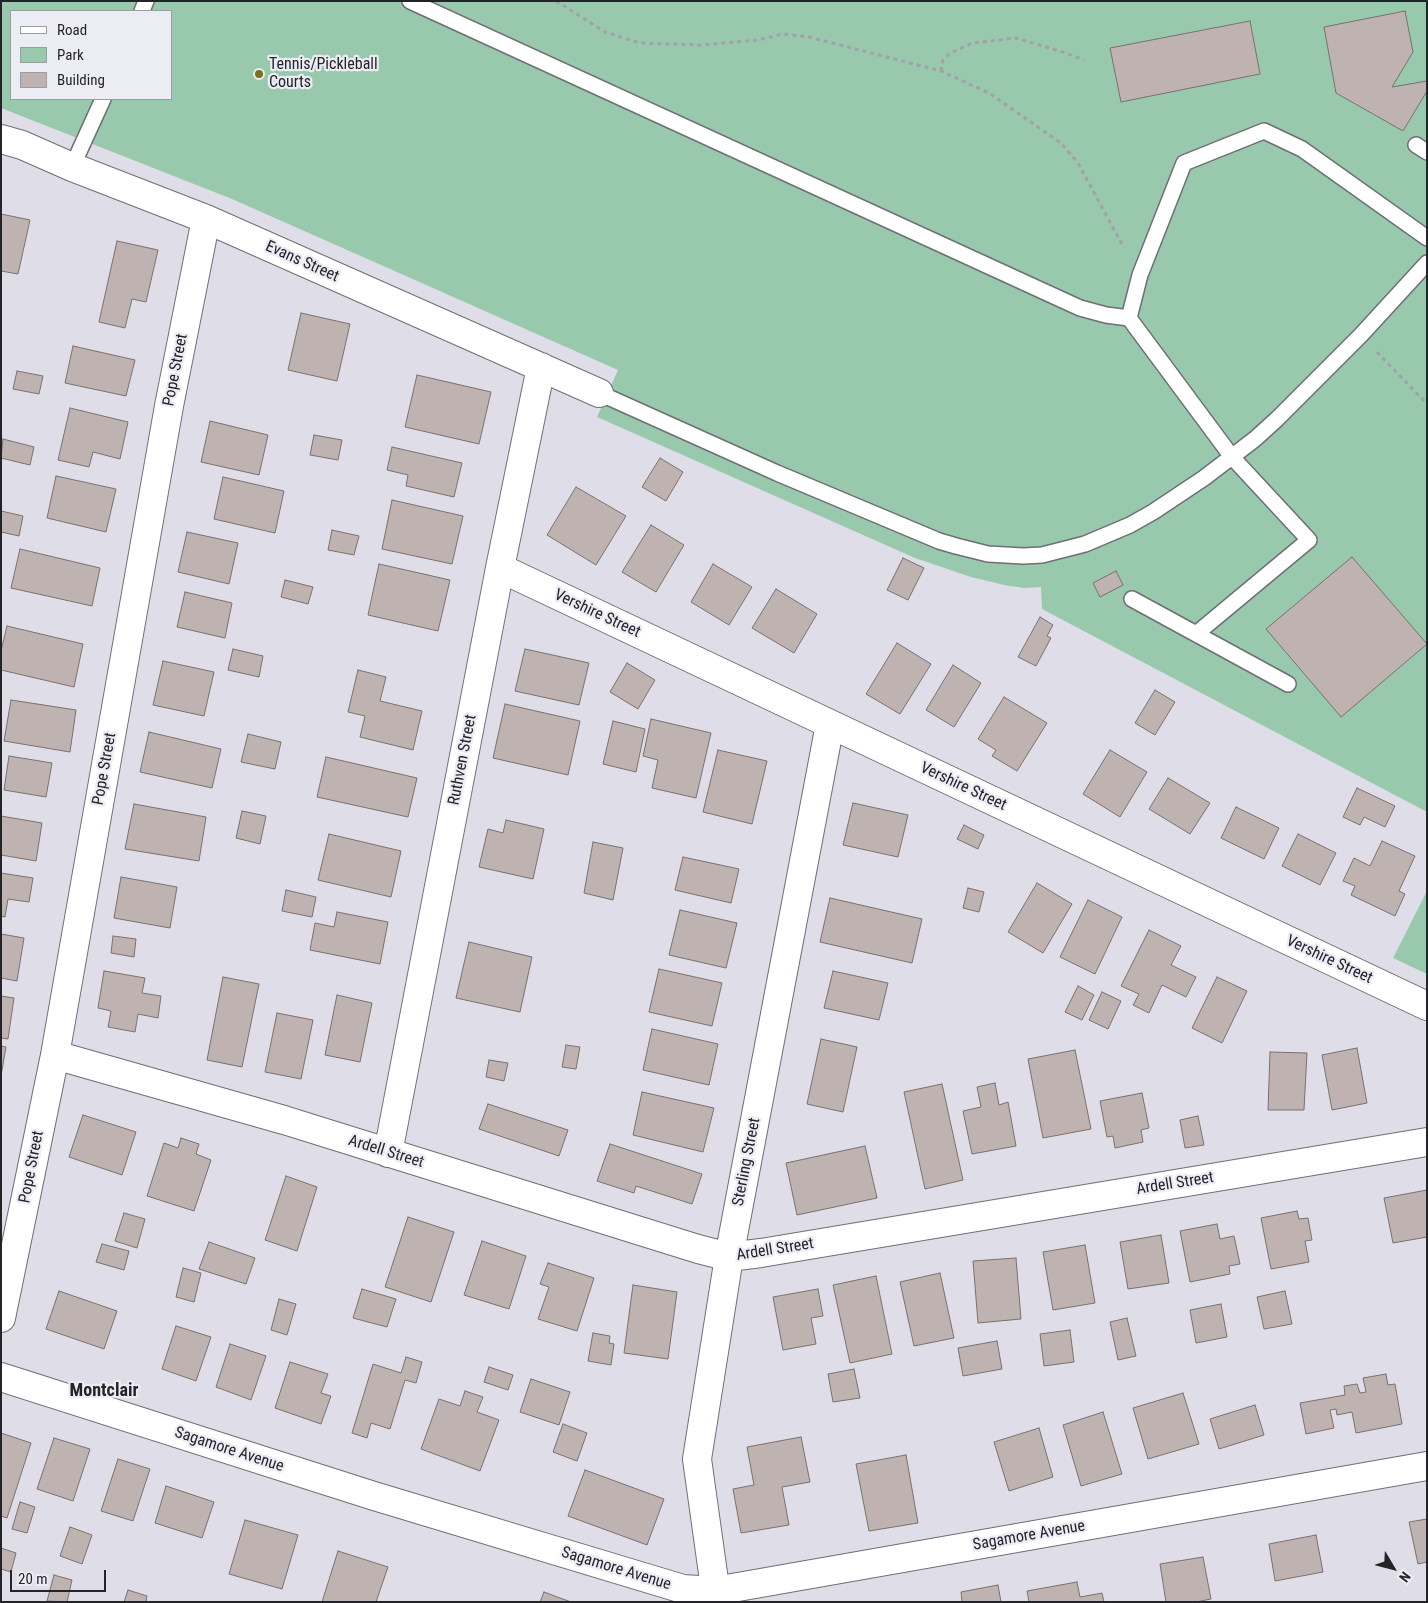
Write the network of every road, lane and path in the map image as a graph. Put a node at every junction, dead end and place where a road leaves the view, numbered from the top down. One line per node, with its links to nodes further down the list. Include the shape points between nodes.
1 (410, 1): 12 (lane, via 1080,308 1106,316)
2 (556, 1): 4 (path, via 605,32 640,43 701,45 758,40 783,34 809,37)
3 (1084, 60): 4 (path, via 1016,38 972,43 949,54 943,60)
4 (941, 71): 10 (path, via 989,93 1061,143 1078,163)
5 (103, 100): 7 (lane)
6 (1, 139): 7 (street, Evans Street)
7 (72, 168): 8 (street, Evans Street)
8 (206, 220): 14 (street, Evans Street); 24 (street, Pope Street, via 167,415)
9 (1427, 238): 12 (lane, via 1302,149 1264,131 1184,164 1140,275)
10 (1120, 241)
11 (1427, 264): 13 (lane)
12 (1129, 318): 17 (lane)
13 (1361, 335): 16 (path); 17 (lane, via 1277,419)
14 (541, 367): 15 (street, Evans Street); 18 (street, Ruthven Street)
15 (600, 393): 17 (lane, via 912,530 988,554 1042,555 1106,536 1154,512)
16 (1427, 404)
17 (1232, 457): 20 (lane, via 1309,540)
18 (500, 568): 22 (street, Vershire Street); 26 (street, Ruthven Street)
19 (1132, 599): 20 (lane)
20 (1196, 634): 21 (lane)
21 (1288, 684)
22 (830, 724): 23 (street, Vershire Street); 27 (street, Sterling Street)
23 (1427, 1006)
24 (55, 1055): 26 (street, Ardell Street); 28 (street, Pope Street)
25 (1427, 1142): 27 (street, Ardell Street)
26 (388, 1153): 27 (street, Ardell Street)
27 (730, 1257): 31 (street, Sterling Street, via 696,1460)
28 (1, 1318)
29 (1, 1377): 31 (street, Sagamore Avenue, via 374,1496 682,1589)
30 (1427, 1466): 31 (street, Sagamore Avenue)
31 (716, 1596)

